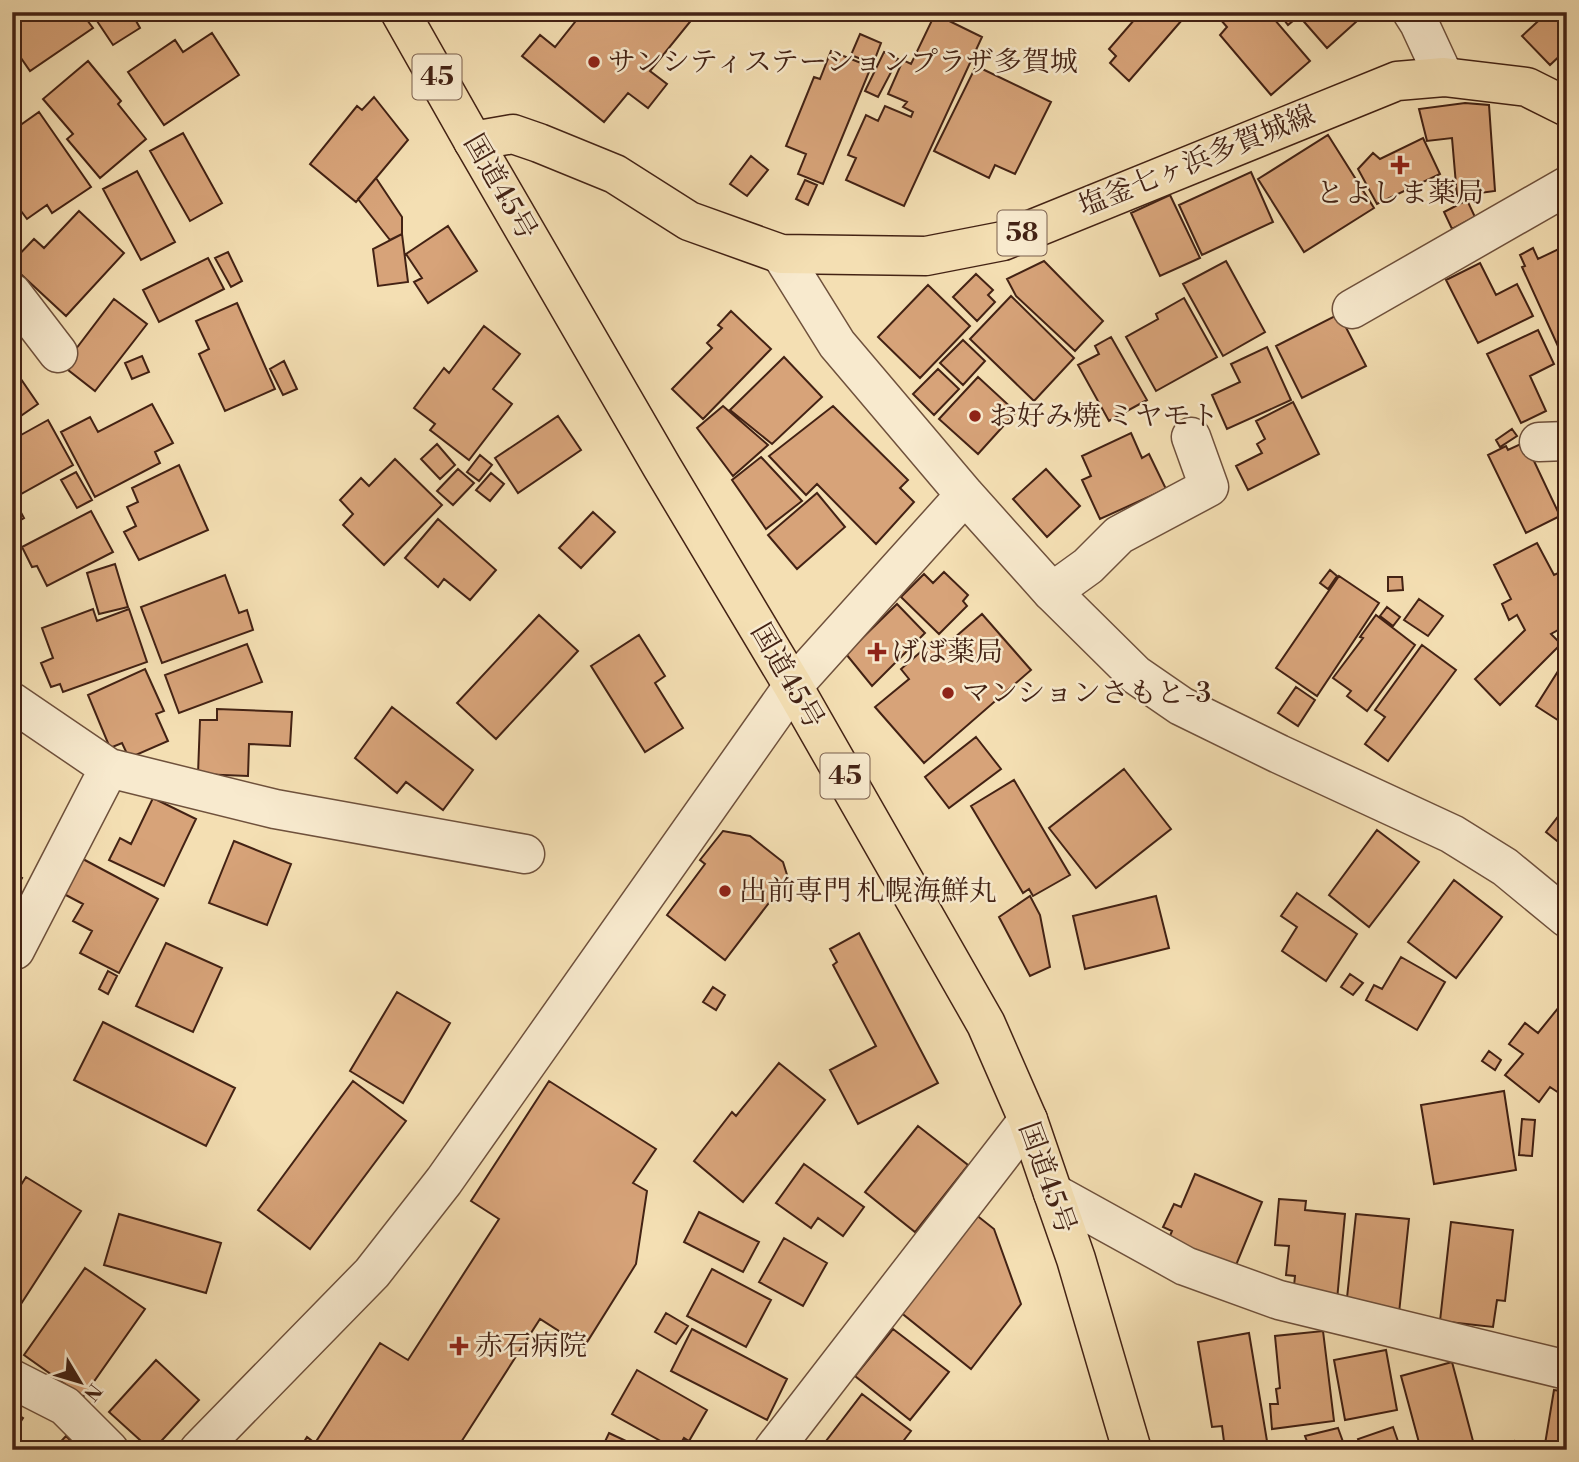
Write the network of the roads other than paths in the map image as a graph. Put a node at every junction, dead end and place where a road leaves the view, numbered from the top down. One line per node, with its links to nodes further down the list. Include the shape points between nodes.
1 (400, 12): 5 (main road, 国道45号 / 45)
2 (1412, 12): 3 (street)
3 (1444, 77): 4 (main road, 塩釜七ヶ浜多賀城線 / 58, via 1527,87); 7 (main road, 塩釜七ヶ浜多賀城線 / 58, via 1397,81 1003,241 926,256)
4 (1567, 107)
5 (473, 141): 7 (main road, 塩釜七ヶ浜多賀城線 / 58, via 513,134 539,143 615,174 689,221); 14 (main road, 国道45号 / 45)
6 (1567, 186): 9 (street)
7 (782, 254): 12 (street, via 837,344)
8 (12, 293): 10 (street)
9 (1352, 309)
10 (58, 353)
11 (1191, 437): 13 (street, via 1209,486 1119,535 1088,566)
12 (965, 495): 13 (street); 14 (street)
13 (1052, 592): 18 (street, via 1136,675 1181,706 1452,834 1506,867)
14 (793, 686): 20 (main road, 国道45号 / 45, via 986,1024); 25 (street, via 428,1201 372,1273)
15 (12, 702): 16 (street)
16 (109, 768): 17 (street, via 275,809); 19 (street)
17 (525, 854)
18 (1567, 918)
19 (15, 950)
20 (1028, 1120): 21 (main road, 国道45号 / 45); 26 (street)
21 (1053, 1193): 22 (street, via 1185,1266 1279,1300); 27 (main road, 国道45号 / 45)
22 (1567, 1370)
23 (12, 1379): 24 (street, via 65,1406)
24 (109, 1450)
25 (199, 1450)
26 (773, 1450)
27 (1132, 1450)

